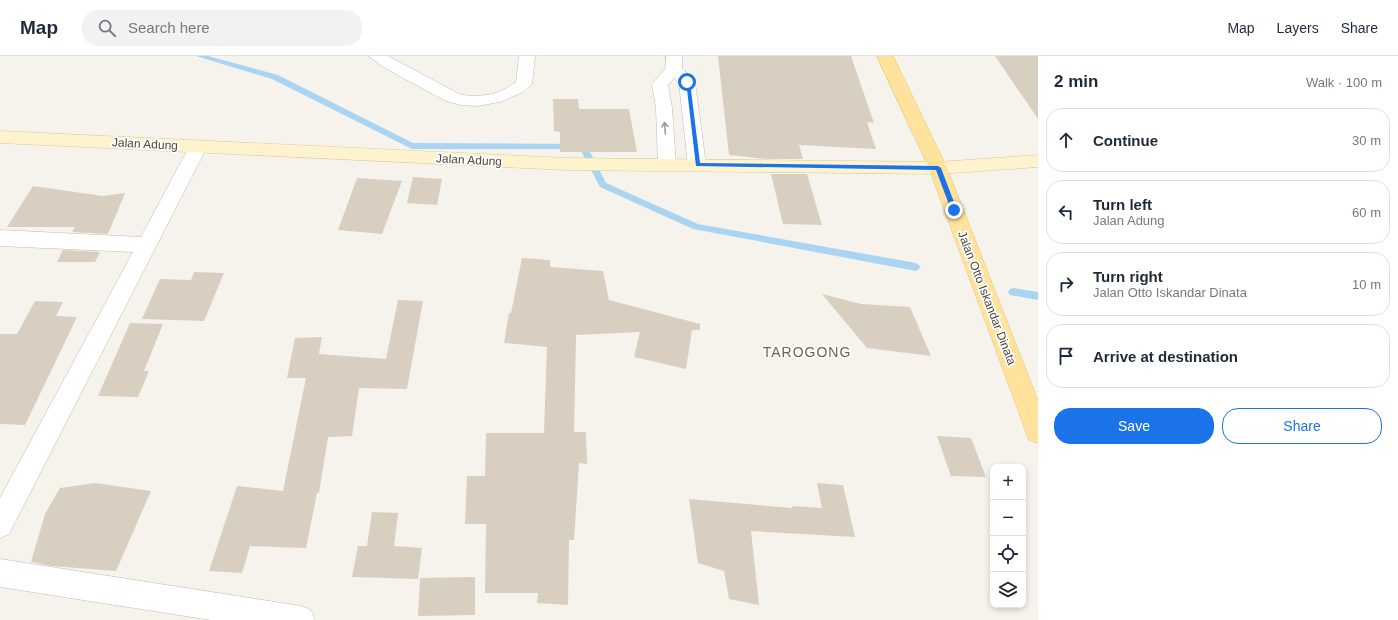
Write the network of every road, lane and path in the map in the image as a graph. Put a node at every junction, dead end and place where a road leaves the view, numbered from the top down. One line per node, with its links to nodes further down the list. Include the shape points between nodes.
1 (377, 56): 2 (street, via 460,100 475,100 500,98 520,88 524,84)
2 (527, 56)
3 (885, 56): 10 (main road, Jalan Otto Iskandar Dinata)
4 (674, 62): 8 (street, one-way to 4, via 660,84); 9 (street, via 687,82)
5 (0, 137): 6 (main road, Jalan Adung)
6 (198, 147): 8 (main road, Jalan Adung, via 566,164); 12 (street)
7 (1038, 161): 10 (main road, Jalan Adung)
8 (667, 164): 9 (main road, Jalan Adung)
9 (698, 164): 10 (main road, Jalan Adung)
10 (938, 168): 13 (main road, Jalan Otto Iskandar Dinata)
11 (0, 238): 12 (street)
12 (147, 245): 14 (street)
13 (1038, 432)
14 (0, 524)
15 (0, 573): 16 (street)
16 (301, 620)

